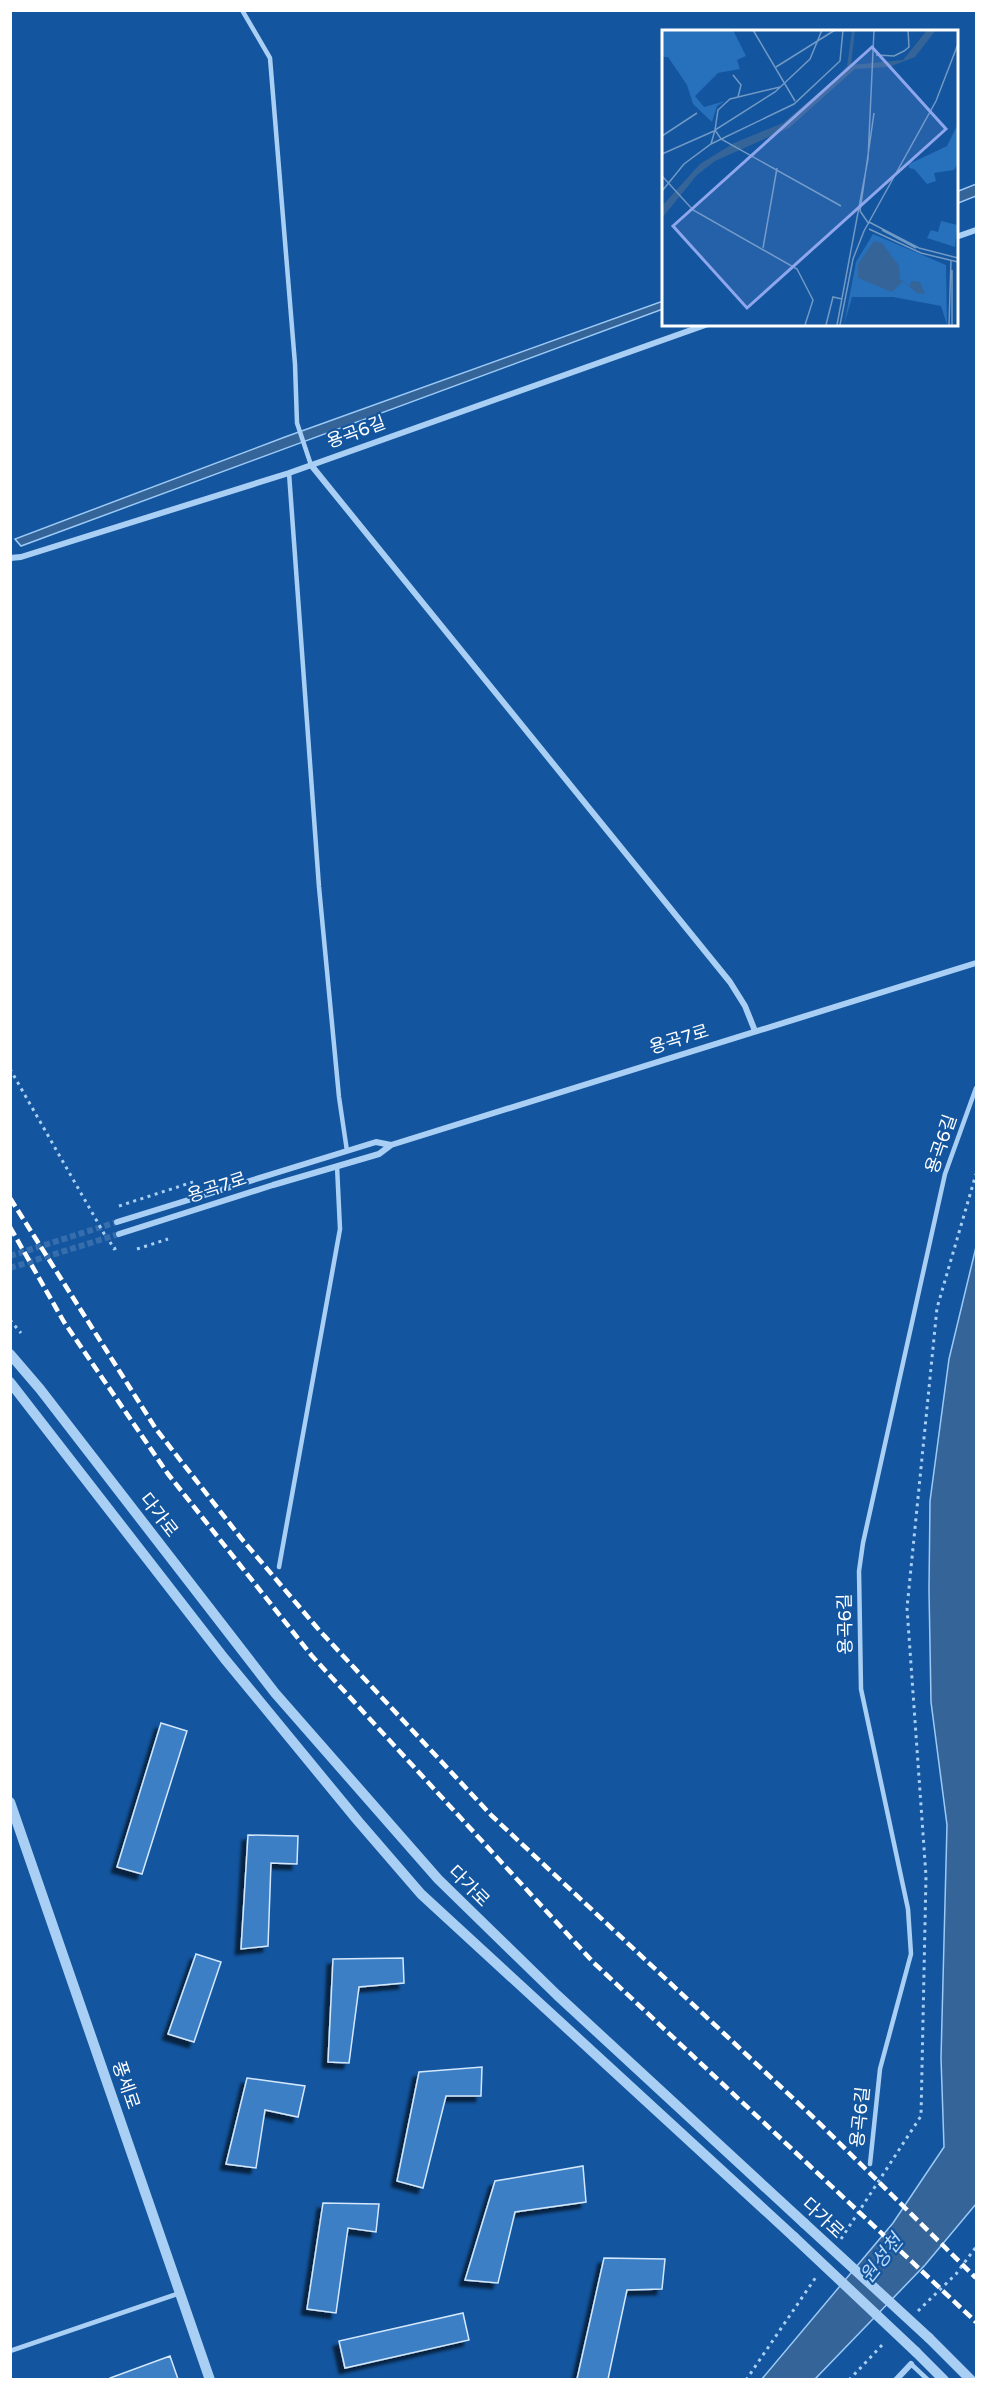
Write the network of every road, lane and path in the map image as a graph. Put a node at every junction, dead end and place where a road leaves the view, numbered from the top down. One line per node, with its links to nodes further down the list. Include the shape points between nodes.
1 (242, 10): 5 (lane, via 270,58 296,364 297,423)
2 (976, 230): 3 (street)
3 (957, 237)
4 (702, 326): 5 (street, 용곡6길)
5 (311, 465): 6 (street, 용곡6길); 9 (street, via 730,982)
6 (289, 473): 7 (street, 용곡6길); 13 (lane, via 319,887)
7 (10, 558)
8 (976, 963): 9 (street, 용곡7로)
9 (755, 1031): 12 (street, 용곡7로)
10 (10, 1069): 21 (path, via 114,1249)
11 (976, 1088): 29 (lane, 용곡6길, via 945,1174 860,1571 861,1689 908,1909 910,1953 880,2069)
12 (391, 1145): 13 (street, 용곡7로, via 376,1142); 14 (street, 용곡7로, via 379,1154)
13 (347, 1151): 18 (street, 용곡7로)
14 (337, 1166): 19 (street, 용곡7로); 27 (lane, via 340,1229)
15 (976, 1174): 30 (path, via 937,1308 907,1608 926,1876 921,2116)
16 (193, 1182): 17 (path)
17 (119, 1206)
18 (117, 1222)
19 (119, 1234)
20 (168, 1239): 22 (path)
21 (125, 1245)
22 (136, 1249)
23 (10, 1320): 24 (path)
24 (21, 1333)
25 (10, 1354): 40 (street, 다가로, bridge, via 275,1693 438,1879 557,1995)
26 (10, 1382): 39 (street, 다가로, bridge, via 224,1659 421,1894)
27 (279, 1568)
28 (10, 1802): 32 (street, 풍세로)
29 (870, 2164)
30 (837, 2244)
31 (818, 2274): 36 (path)
32 (180, 2293): 33 (lane); 35 (street, 풍세로)
33 (10, 2351)
34 (911, 2364): 37 (street); 38 (lane)
35 (210, 2379)
36 (746, 2379)
37 (896, 2379)
38 (928, 2379)
39 (944, 2379)
40 (970, 2379)

